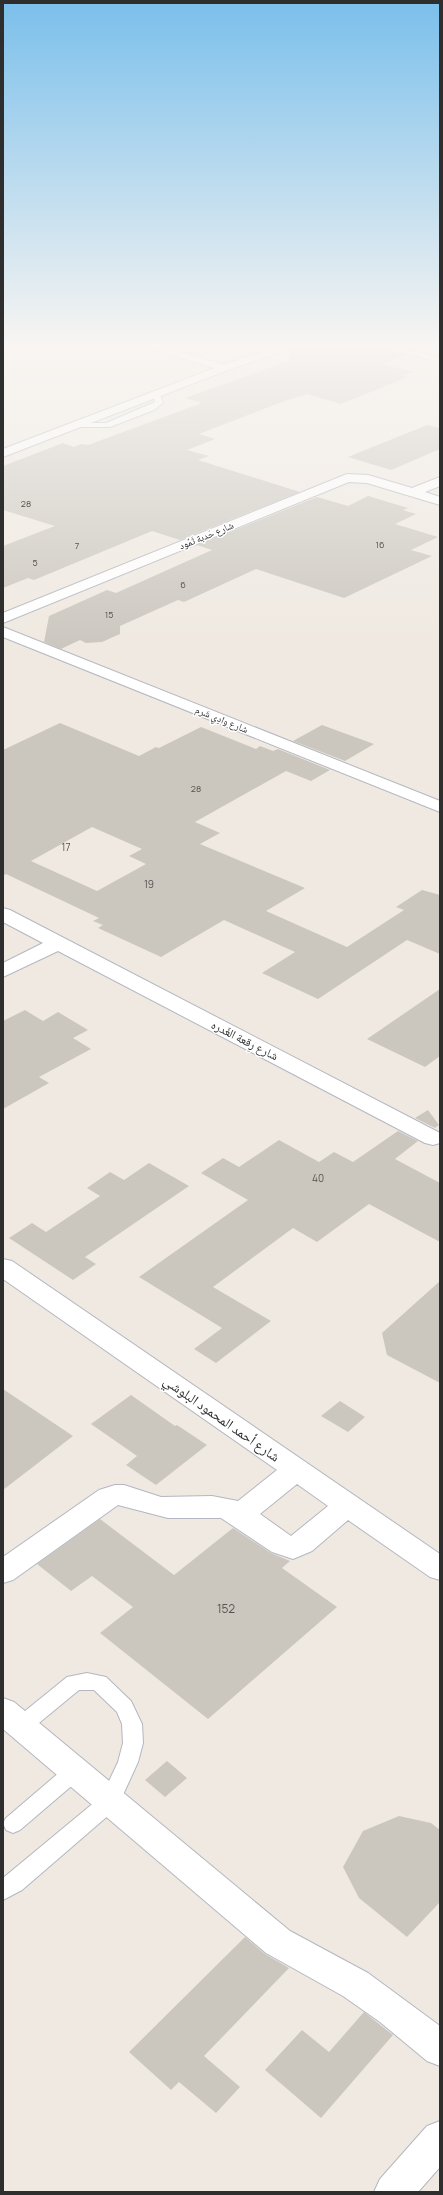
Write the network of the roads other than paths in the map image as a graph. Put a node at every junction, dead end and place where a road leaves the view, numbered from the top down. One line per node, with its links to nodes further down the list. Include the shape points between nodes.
1 (25, 444): 2 (street)
2 (3, 453)
3 (440, 481): 4 (street)
4 (413, 493): 5 (street, شارع حَدبة ثَمُود); 6 (street, شارع حَدبة ثَمُود, via 362,478 347,478)
5 (440, 501)
6 (3, 618)
7 (3, 632): 8 (street, شارع وادِي شَرم)
8 (440, 807)
9 (3, 914): 10 (street, شارع رِقعة الغَدره)
10 (58, 943): 11 (street); 12 (street, شارع رِقعة الغَدره)
11 (3, 971)
12 (433, 1138)
13 (3, 1268): 14 (street, شارع أحمد المحمود البلوشي)
14 (296, 1470): 15 (street, شارع أحمد المحمود البلوشي); 16 (street)
15 (347, 1505): 16 (street, via 302,1543 292,1548); 17 (street, شارع أحمد المحمود البلوشي)
16 (239, 1516): 18 (street, via 217,1506 166,1508 128,1496 116,1495 105,1498)
17 (440, 1569)
18 (3, 1572)
19 (12, 1718): 20 (street); 21 (lane, via 74,1684 87,1681 99,1683 108,1690 124,1707 132,1724 133,1743 128,1762)
20 (75, 1771): 21 (street); 22 (lane)
21 (110, 1802): 23 (lane); 24 (street, via 278,1942 344,1978 407,2022)
22 (14, 1824)
23 (3, 1890)
24 (440, 2049)
25 (440, 2139): 26 (street)
26 (404, 2188)

